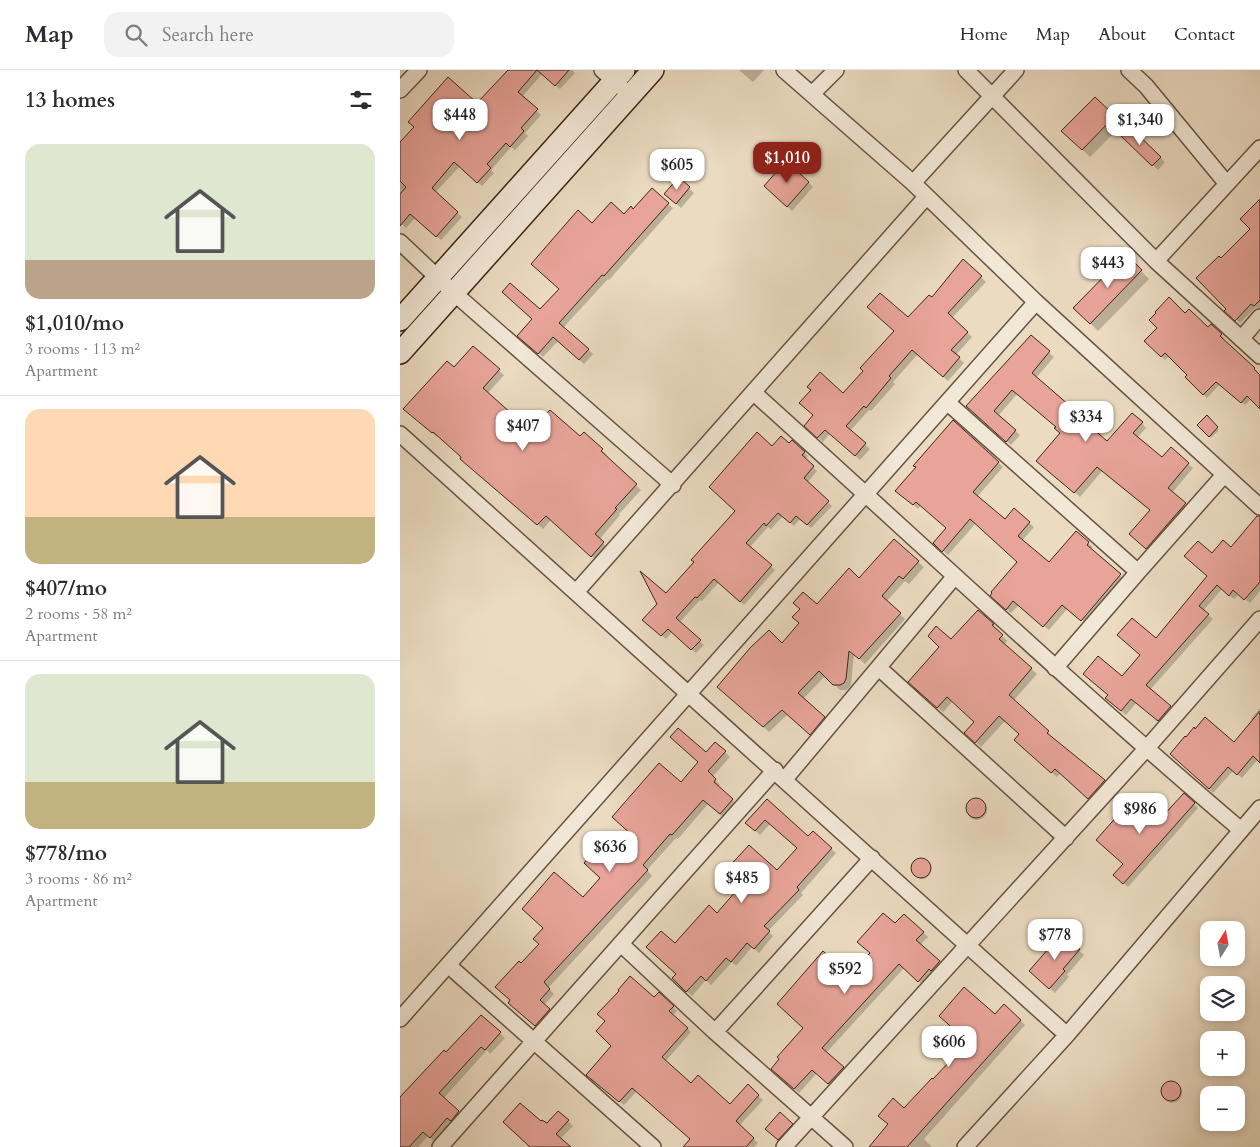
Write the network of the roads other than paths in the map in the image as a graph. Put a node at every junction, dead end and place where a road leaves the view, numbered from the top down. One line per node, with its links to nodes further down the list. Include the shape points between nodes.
1 (653, 70): 11 (street)
2 (784, 70): 10 (street)
3 (836, 70): 10 (street)
4 (966, 70): 12 (street)
5 (1016, 70): 12 (street)
6 (1129, 70): 15 (street)
7 (410, 73): 9 (street)
8 (613, 73): 11 (street); 19 (street)
9 (400, 90)
10 (812, 94): 14 (street)
11 (630, 96): 20 (street)
12 (991, 96): 14 (street); 18 (street)
13 (1260, 148): 15 (street)
14 (912, 183): 16 (street)
15 (1227, 184): 18 (street)
16 (926, 197): 21 (street); 27 (street)
17 (400, 242): 19 (street)
18 (1156, 261): 24 (street)
19 (437, 278): 20 (street); 23 (street)
20 (454, 293): 25 (street); 31 (street)
21 (1036, 302): 28 (street); 30 (street)
22 (1260, 318): 24 (street)
23 (400, 320)
24 (1241, 339): 26 (street)
25 (400, 353)
26 (1260, 356)
27 (754, 393): 31 (street); 32 (street)
28 (948, 403): 32 (street); 34 (street)
29 (400, 434): 36 (street)
30 (1224, 475): 33 (street); 34 (street)
31 (672, 485): 36 (street)
32 (866, 495): 35 (street); 40 (street)
33 (1260, 507)
34 (1138, 572): 39 (street)
35 (955, 576): 38 (street); 39 (street)
36 (577, 591): 40 (street)
37 (1260, 618): 41 (street)
38 (879, 668): 42 (street); 45 (street)
39 (1055, 668): 41 (street)
40 (689, 694): 42 (street); 49 (street)
41 (1146, 749): 44 (street); 45 (street)
42 (780, 775): 46 (street); 47 (street)
43 (1260, 808): 44 (street)
44 (1242, 830): 52 (street)
45 (1066, 838): 48 (street)
46 (872, 858): 48 (street); 51 (street)
47 (621, 944): 51 (street); 53 (street)
48 (968, 945): 52 (street); 54 (street)
49 (448, 965): 50 (street); 53 (street)
50 (400, 1018)
51 (715, 1032): 54 (street)
52 (1067, 1034): 59 (street)
53 (534, 1041): 55 (street); 56 (street)
54 (811, 1117): 57 (street); 58 (street)
55 (445, 1145)
56 (653, 1147)
57 (784, 1147)
58 (845, 1147)
59 (965, 1147)

